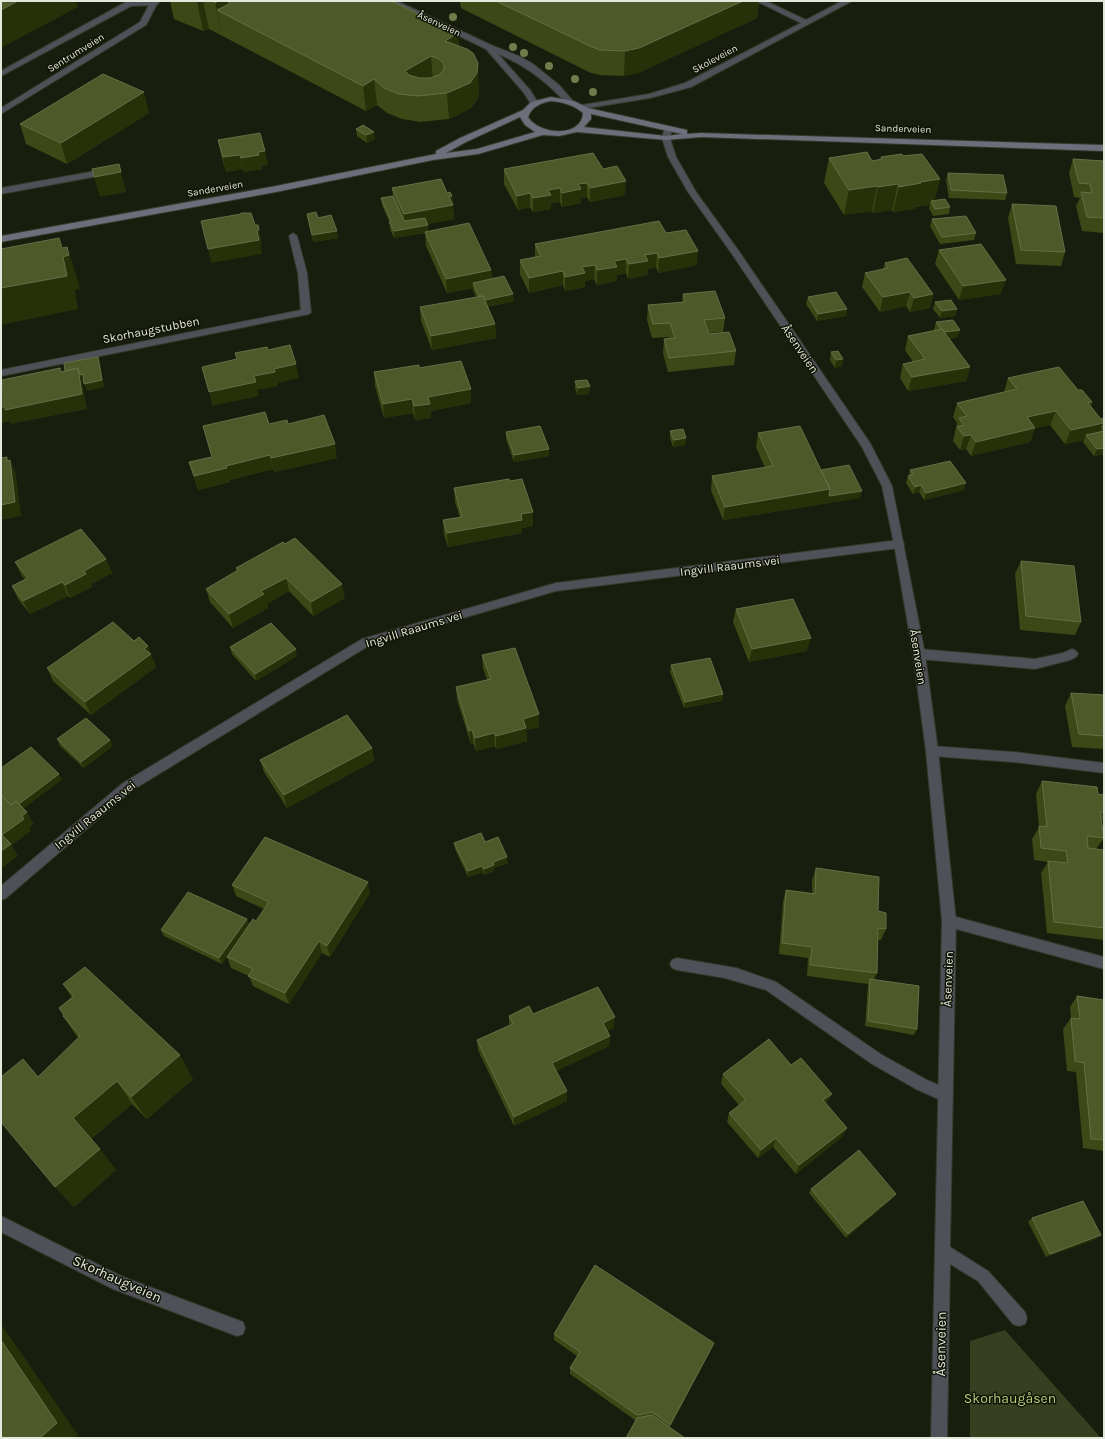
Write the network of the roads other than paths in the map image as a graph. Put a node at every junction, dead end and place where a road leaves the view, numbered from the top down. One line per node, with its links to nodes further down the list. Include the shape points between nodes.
1 (391, 1): 7 (street, Åsenveien)
2 (760, 1): 6 (street)
3 (848, 1): 6 (street, Skoleveien)
4 (156, 2): 5 (street, Sentrumveien); 12 (street, Sentrumveien, via 143,23)
5 (127, 3): 8 (street, Sentrumveien)
6 (805, 22): 11 (street, Skoleveien, via 688,84 650,96)
7 (488, 47): 9 (street, Åsenveien, via 530,66); 10 (street, Åsenveien)
8 (1, 74)
9 (569, 101): 10 (main road, Sanderveien, via 551,100); 11 (main road, Sanderveien)
10 (535, 104): 13 (main road, Sanderveien)
11 (583, 109): 14 (main road, via 585,120); 16 (main road, Sanderveien)
12 (1, 112)
13 (526, 112): 15 (main road, Sanderveien, via 526,122); 18 (main road, Sanderveien, via 463,140)
14 (576, 129): 15 (main road, Sanderveien, via 560,133); 16 (main road, Sanderveien)
15 (543, 132): 18 (main road, Sanderveien, via 478,151)
16 (667, 133): 17 (main road, Sanderveien); 24 (street, Åsenveien, via 672,157 692,192 866,446 887,486)
17 (1104, 148)
18 (433, 157): 22 (main road, Sanderveien, via 276,189)
19 (101, 173): 20 (street)
20 (1, 191)
21 (293, 236): 23 (street, Skorhaugstubben, via 303,272 306,312)
22 (1, 239)
23 (1, 373)
24 (899, 544): 25 (street, Åsenveien); 29 (street, Ingvill Raaums vei, via 556,587 366,642 127,786)
25 (919, 654): 26 (street, via 1035,664); 27 (street, Åsenveien)
26 (1072, 654)
27 (932, 751): 28 (street, via 1013,756); 30 (street, Åsenveien)
28 (1104, 768)
29 (1, 894)
30 (949, 922): 31 (street); 33 (street, Åsenveien)
31 (1104, 963)
32 (677, 964): 33 (street, via 723,970 771,986 868,1056)
33 (945, 1095): 35 (street, Åsenveien)
34 (1, 1224): 37 (street, Skorhaugveien, via 119,1283)
35 (943, 1251): 36 (street, via 983,1276); 38 (street, Åsenveien)
36 (1019, 1318)
37 (237, 1328)
38 (939, 1438)

